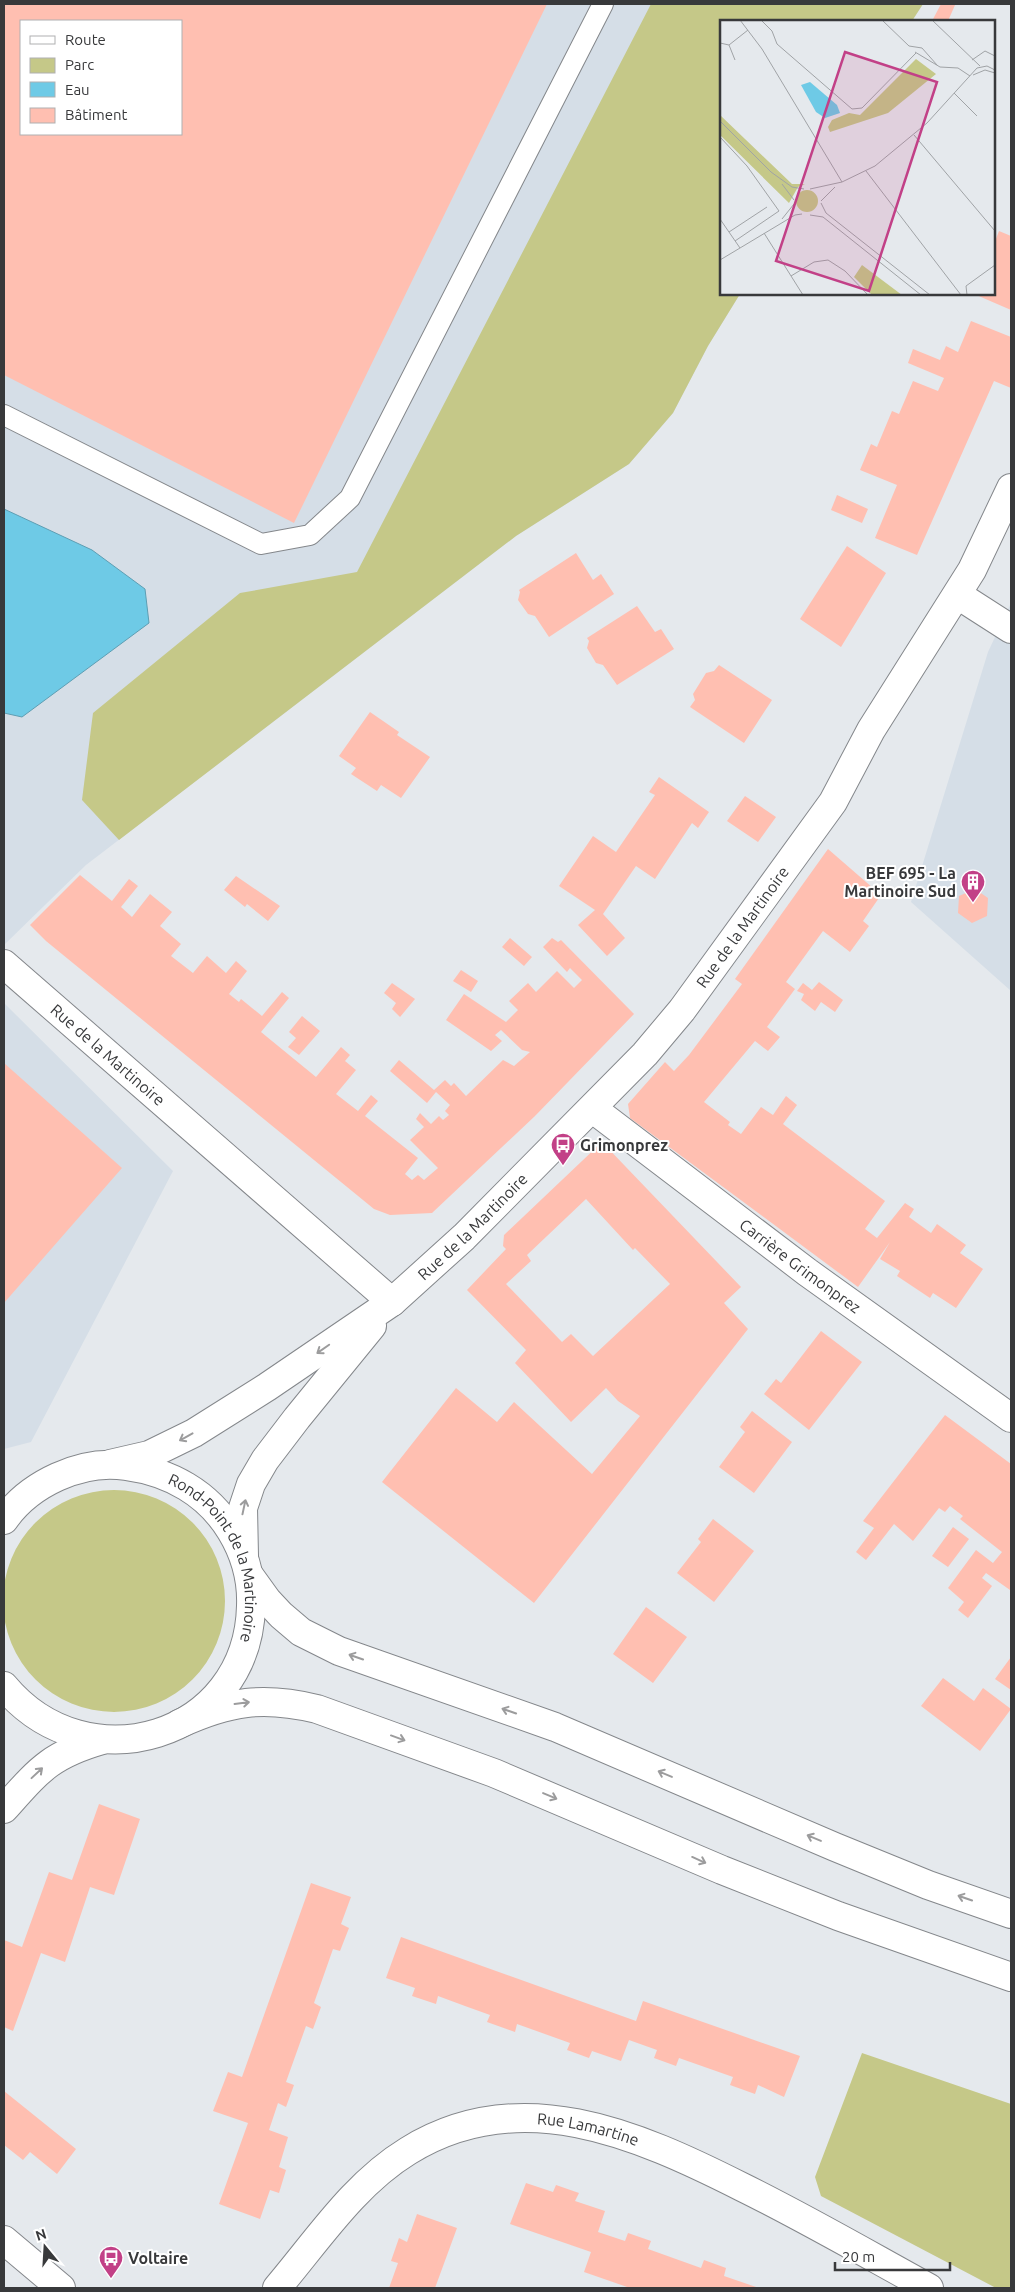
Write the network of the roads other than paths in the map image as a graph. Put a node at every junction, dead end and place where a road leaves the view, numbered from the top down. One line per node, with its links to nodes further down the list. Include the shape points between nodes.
1 (603, 4): 2 (lane, via 350,498 310,535 261,544)
2 (4, 415)
3 (1011, 488): 4 (street, Rue de la Martinoire)
4 (958, 595): 5 (street); 7 (street, Rue de la Martinoire, via 870,730 822,818 682,1010)
5 (1011, 629)
6 (4, 964): 8 (street, Rue de la Martinoire)
7 (593, 1109): 8 (street, Rue de la Martinoire, via 464,1237); 9 (street, Carrière Grimonprez, via 806,1272)
8 (392, 1302): 10 (street, Rue de la Martinoire, one-way to 10, via 194,1433 149,1455); 14 (street, Rue de la Martinoire, one-way to 8, via 243,1508 251,1484 265,1460)
9 (1011, 1418)
10 (101, 1465): 11 (street, Rond-Point de la Martinoire, via 80,1469); 14 (street, Rond-Point de la Martinoire, via 141,1468 188,1487 225,1520)
11 (41, 1486): 12 (street); 13 (street, Rond-Point de la Martinoire, via 23,1499)
12 (4, 1497)
13 (4, 1520)
14 (246, 1565): 16 (street, Rond-Point de la Martinoire, via 251,1614 249,1633 240,1658 211,1701); 19 (street, one-way to 14, via 834,1847 555,1727 326,1646 281,1615 267,1600)
15 (4, 1686): 17 (street, Rond-Point de la Martinoire, via 28,1711 45,1722 63,1731)
16 (179, 1724): 17 (street, Rond-Point de la Martinoire, via 142,1738); 20 (street, one-way to 20, via 231,1704 288,1702 317,1709 494,1773 838,1916)
17 (102, 1740): 18 (street, one-way to 17, via 52,1759)
18 (4, 1809)
19 (1011, 1914)
20 (1011, 1977)
21 (4, 2240): 22 (street)
22 (61, 2288)
23 (277, 2288): 24 (street, Rue Lamartine, via 356,2194 401,2156 424,2142 466,2126 532,2117 597,2127 672,2154 779,2205)
24 (929, 2288)

